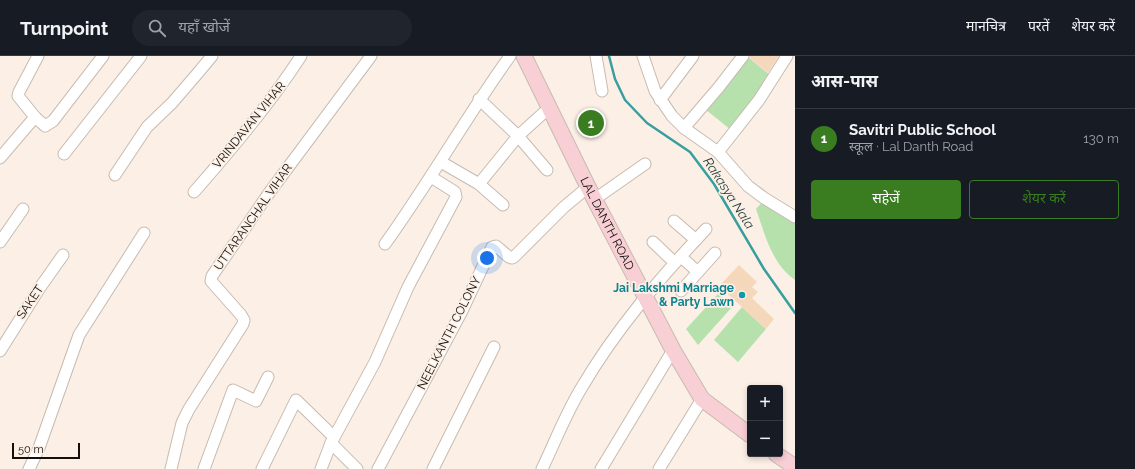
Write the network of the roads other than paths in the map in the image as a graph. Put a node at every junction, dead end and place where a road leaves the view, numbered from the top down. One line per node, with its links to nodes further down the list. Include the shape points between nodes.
1 (38, 56): 18 (street, via 18,96)
2 (103, 56): 18 (street, via 53,121 45,126)
3 (141, 56): 22 (street)
4 (212, 56): 27 (street, via 172,103 147,127)
5 (301, 56): 30 (street, VRINDAVAN VIHAR, via 232,149)
6 (371, 56): 58 (street, UTTARANCHAL VIHAR, via 269,193 212,276 211,281 244,320 182,423)
7 (510, 56): 15 (street)
8 (524, 56): 17 (street, LAL DANTH ROAD)
9 (596, 56): 14 (street)
10 (643, 56): 16 (street)
11 (693, 56): 16 (street)
12 (743, 56): 19 (street)
13 (787, 56): 21 (street, via 759,100)
14 (602, 91)
15 (479, 100): 20 (street); 24 (street)
16 (660, 100): 19 (street)
17 (550, 107): 20 (street); 31 (street, LAL DANTH ROAD)
18 (35, 116): 23 (street)
19 (684, 128): 21 (street)
20 (518, 136): 26 (street); 29 (street)
21 (718, 152): 34 (street, via 748,186)
22 (64, 154)
23 (0, 158)
24 (441, 162): 28 (street); 29 (street)
25 (645, 164): 31 (street)
26 (547, 170)
27 (115, 175)
28 (431, 177): 41 (street); 54 (street, via 455,192 456,197 408,287 375,362)
29 (479, 184): 32 (street)
30 (194, 192)
31 (591, 193): 47 (street, LAL DANTH ROAD); 63 (street, NEELKANTH COLONY, via 564,207 514,257 509,257 496,246 492,247 462,310)
32 (503, 205)
33 (23, 209): 39 (street)
34 (794, 214)
35 (674, 221): 38 (street)
36 (706, 229): 38 (street)
37 (144, 233): 57 (street, via 78,335 39,448)
38 (696, 240): 44 (street)
39 (0, 242)
40 (653, 242): 44 (street)
41 (385, 244)
42 (715, 253): 45 (street)
43 (63, 255): 50 (street, SAKET)
44 (678, 260): 45 (street); 47 (street)
45 (698, 272): 46 (street)
46 (681, 291)
47 (646, 297): 49 (street, LAL DANTH ROAD); 65 (street, via 614,337 581,388)
48 (494, 347): 64 (street)
49 (672, 350): 52 (street, LAL DANTH ROAD); 66 (street)
50 (0, 351)
51 (268, 377): 59 (street, via 256,401 233,390)
52 (702, 399): 53 (street, LAL DANTH ROAD); 67 (street)
53 (747, 433)
54 (332, 440): 60 (street, via 296,400); 61 (street); 62 (street)
55 (780, 457): 56 (street)
56 (795, 467)
57 (29, 469)
58 (171, 469)
59 (204, 469)
60 (262, 469)
61 (321, 469)
62 (357, 469)
63 (378, 469)
64 (433, 469)
65 (542, 469)
66 (601, 469)
67 (659, 469)

